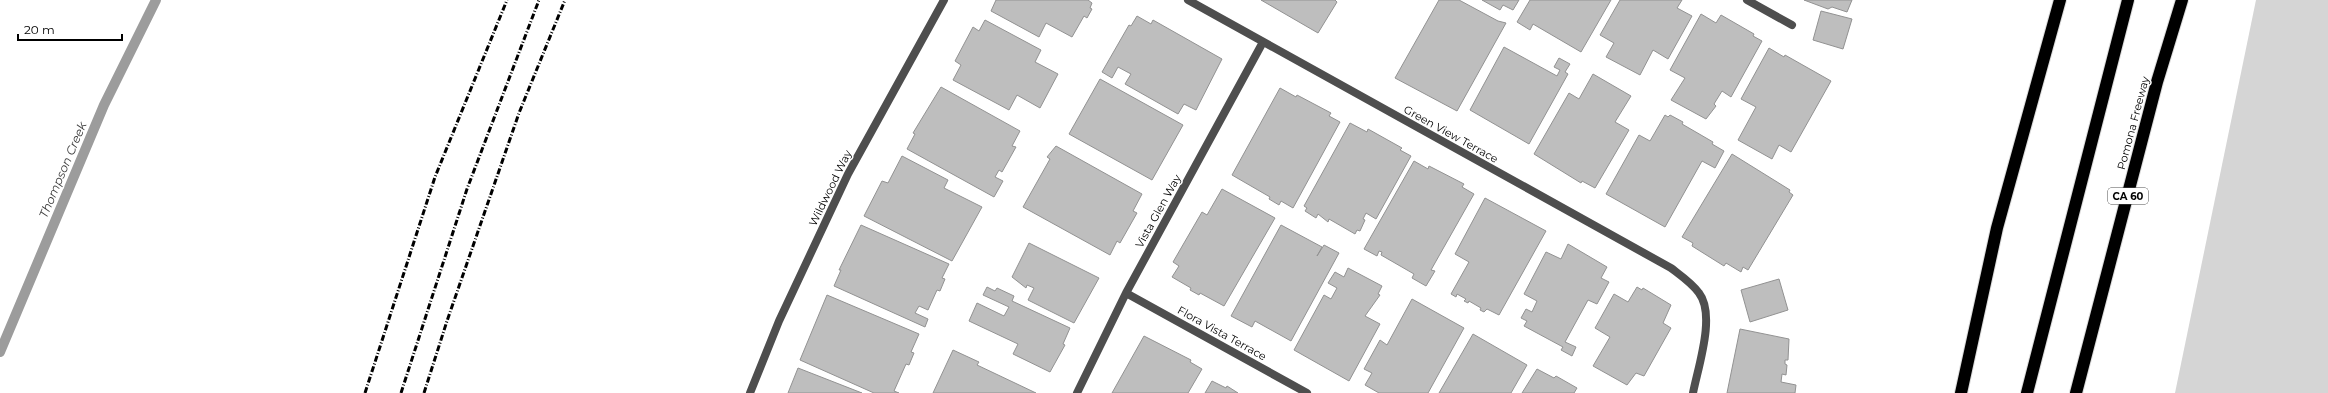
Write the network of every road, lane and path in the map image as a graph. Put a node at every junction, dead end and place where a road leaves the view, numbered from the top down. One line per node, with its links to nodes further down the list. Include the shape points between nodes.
1 (944, 0): 10 (street, Wildwood Way, via 848,174 778,321)
2 (1188, 0): 8 (street, Green View Terrace)
3 (1747, 0): 7 (street)
4 (2060, 0): 14 (highway, via 1997,228)
5 (2128, 0): 15 (highway)
6 (2182, 0): 16 (highway, Pomona Freeway / CA 60, via 2157,82)
7 (1792, 25)
8 (1263, 42): 9 (street, Vista Glen Way); 13 (street, Green View Terrace, via 1671,268 1700,293 1706,310 1706,328)
9 (1126, 293): 11 (street, Vista Glen Way); 12 (street, Flora Vista Terrace)
10 (750, 393)
11 (1077, 393)
12 (1307, 393)
13 (1693, 393)
14 (1961, 393)
15 (2027, 393)
16 (2076, 393)

